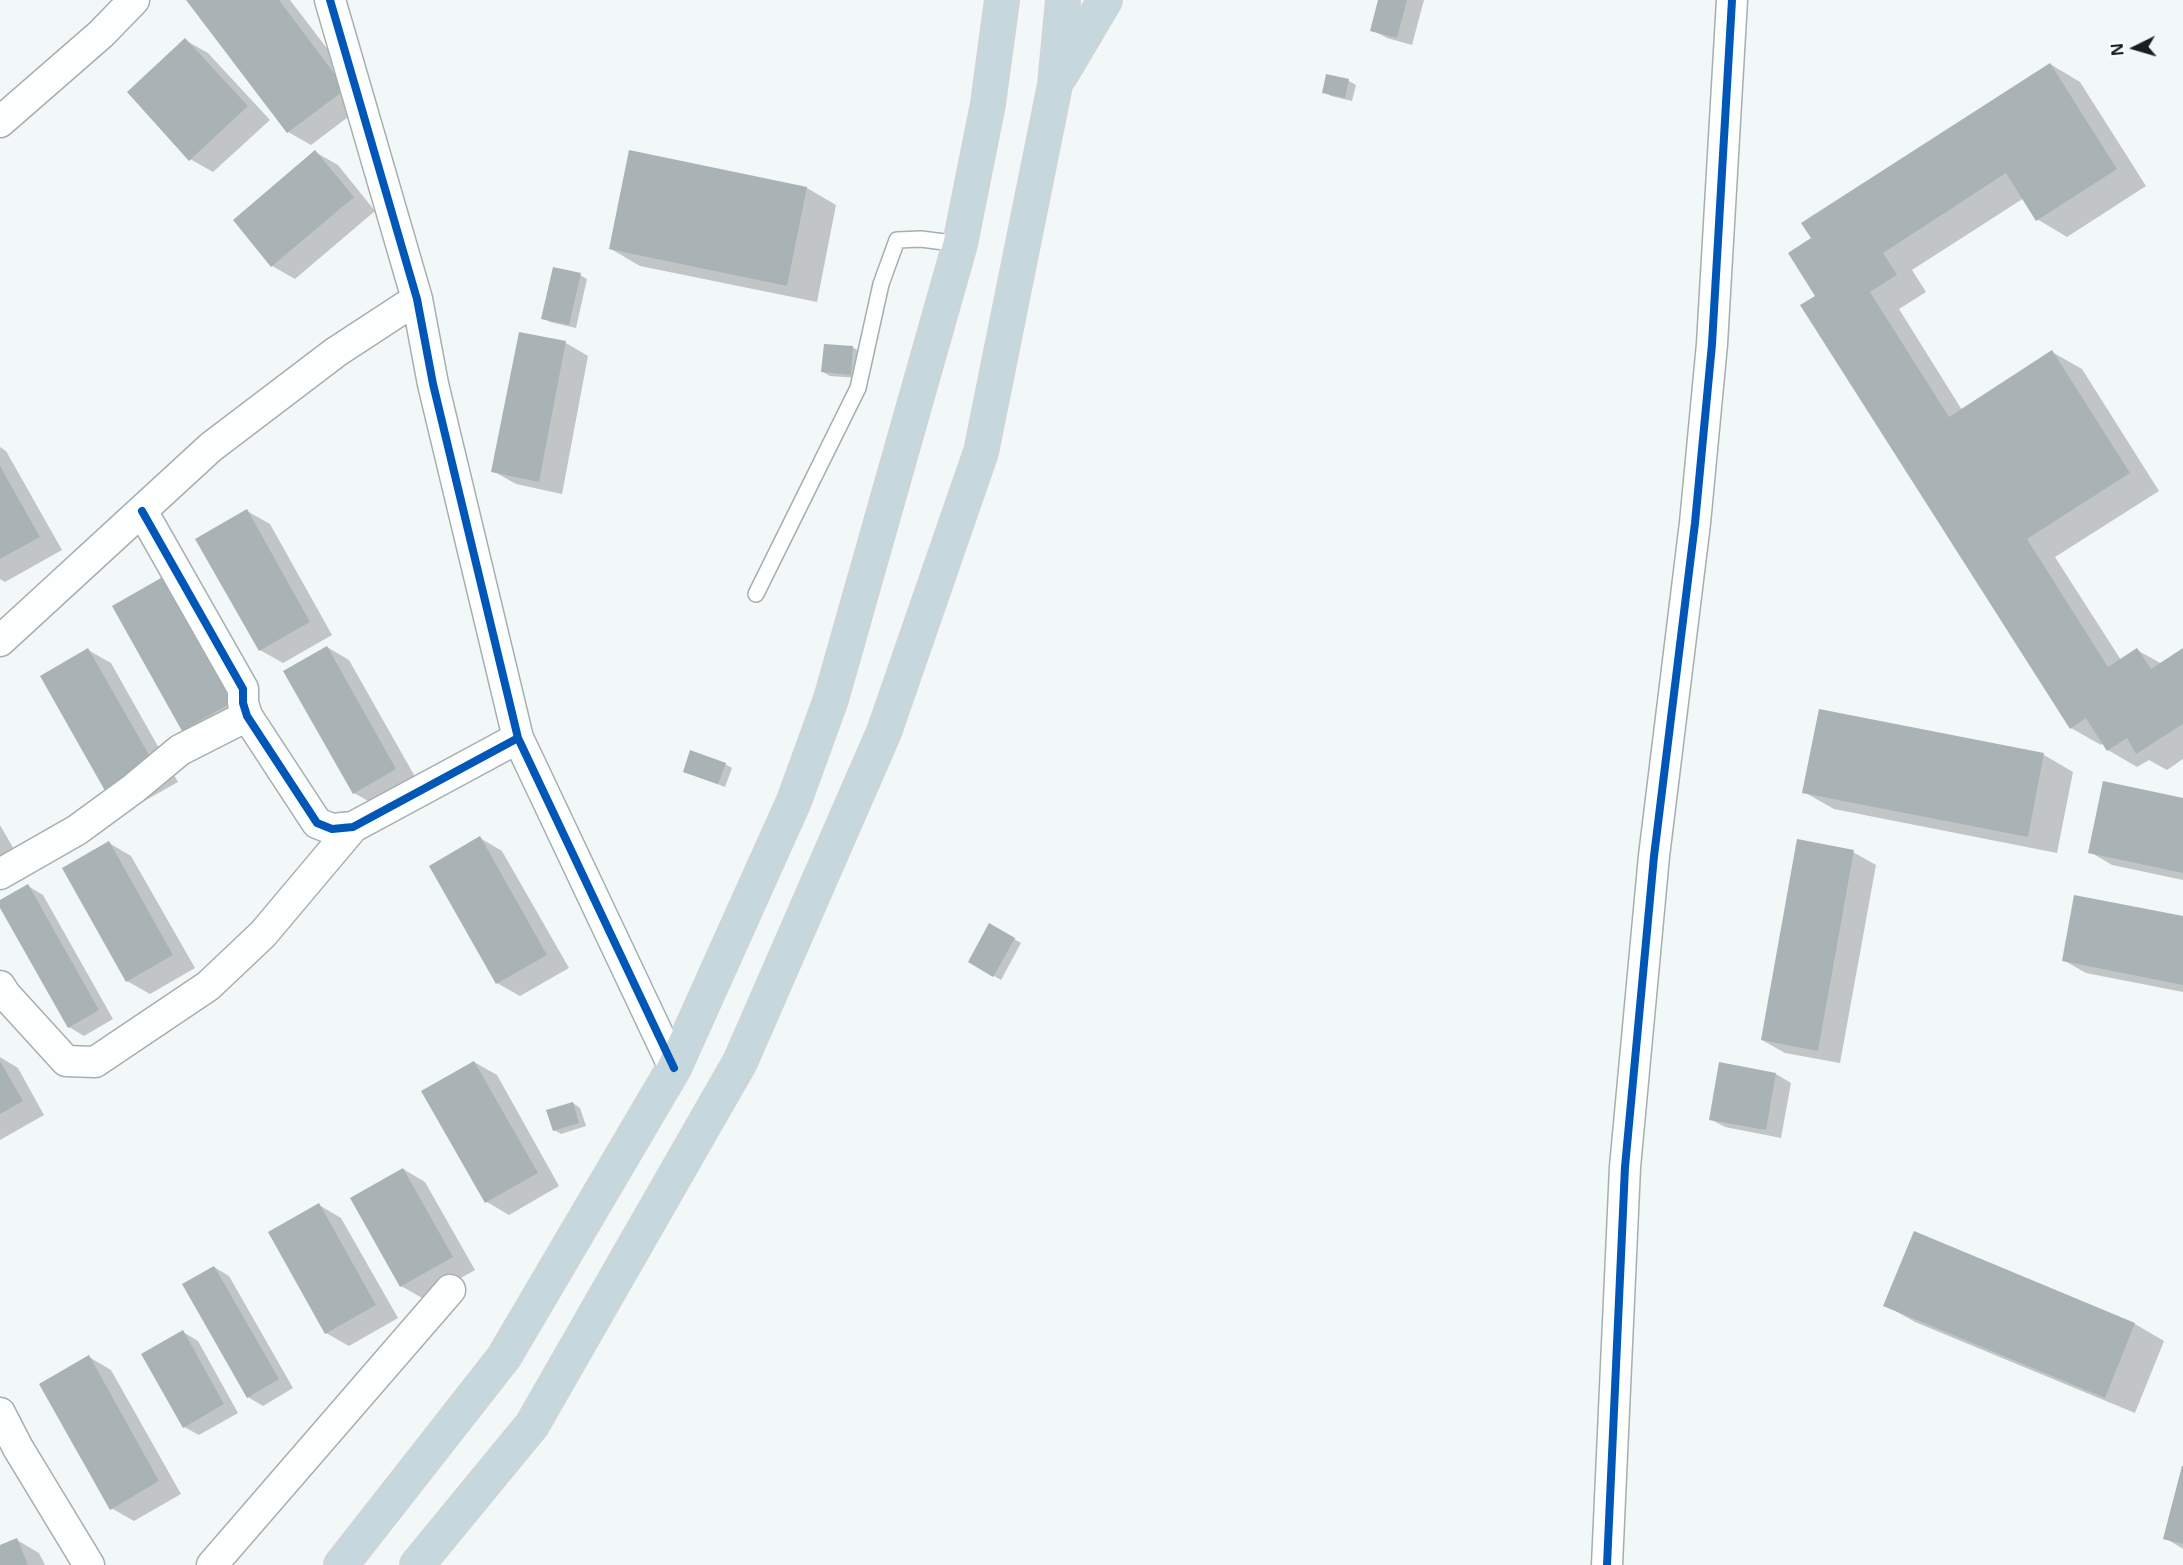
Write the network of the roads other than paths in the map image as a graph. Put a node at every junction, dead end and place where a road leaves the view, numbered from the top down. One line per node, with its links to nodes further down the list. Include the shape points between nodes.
1 (134, 0): 8 (street)
2 (330, 0): 10 (street)
3 (1002, 0): 9 (highway, via 988,104)
4 (1063, 0): 7 (highway)
5 (1105, 0): 7 (highway)
6 (1732, 0): 26 (street, via 1710,368 1654,856 1625,1167)
7 (1055, 86): 25 (highway, via 981,452 884,732 740,1062 532,1425)
8 (0, 122)
9 (960, 244): 12 (lane, via 897,240 881,284 858,388); 19 (highway, via 831,699 794,801)
10 (417, 299): 11 (street, via 336,352 220,440); 15 (street, via 433,384)
11 (142, 511): 13 (street); 14 (street, via 243,689)
12 (756, 594)
13 (0, 641)
14 (247, 716): 16 (street, via 317,823 332,828); 17 (street, via 180,750 77,830)
15 (518, 738): 16 (street); 19 (street)
16 (353, 827): 18 (street, via 263,934 208,986 94,1062 66,1061)
17 (0, 874)
18 (0, 986)
19 (674, 1068): 24 (highway, via 504,1357)
20 (450, 1290): 23 (street)
21 (0, 1413): 22 (street)
22 (89, 1565)
23 (212, 1565)
24 (341, 1565)
25 (417, 1565)
26 (1607, 1565)

